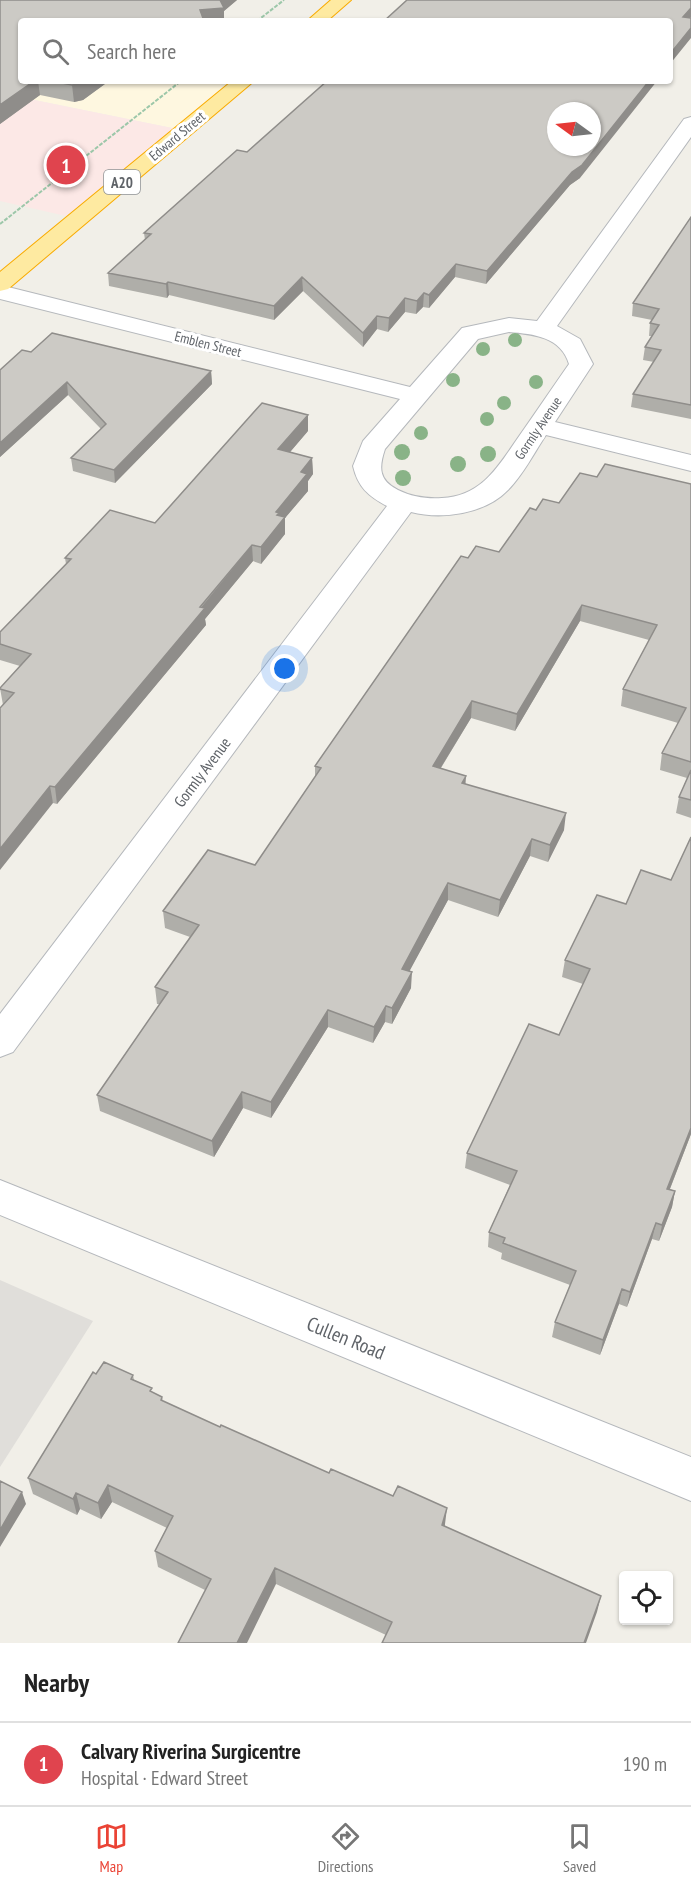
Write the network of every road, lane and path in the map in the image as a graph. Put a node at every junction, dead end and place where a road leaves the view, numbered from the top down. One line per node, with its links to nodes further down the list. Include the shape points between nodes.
1 (284, 0): 3 (path)
2 (342, 0): 4 (highway)
3 (261, 18)
4 (320, 18)
5 (177, 84): 8 (path)
6 (240, 84): 9 (highway, Edward Street / A20)
7 (691, 123): 11 (street)
8 (0, 224)
9 (0, 284)
10 (0, 292): 12 (street, Emblen Street)
11 (543, 329): 12 (street, Gormly Avenue, via 509,325 470,333); 13 (street, Gormly Avenue, via 570,341 580,352 581,364)
12 (417, 396): 15 (street, Gormly Avenue, via 364,461 366,475 375,488)
13 (540, 426): 14 (street); 15 (street, Gormly Avenue, via 488,495 445,507)
14 (691, 463)
15 (404, 502): 16 (street, Gormly Avenue)
16 (0, 1042)
17 (0, 1197): 18 (street, Cullen Road)
18 (691, 1479)

